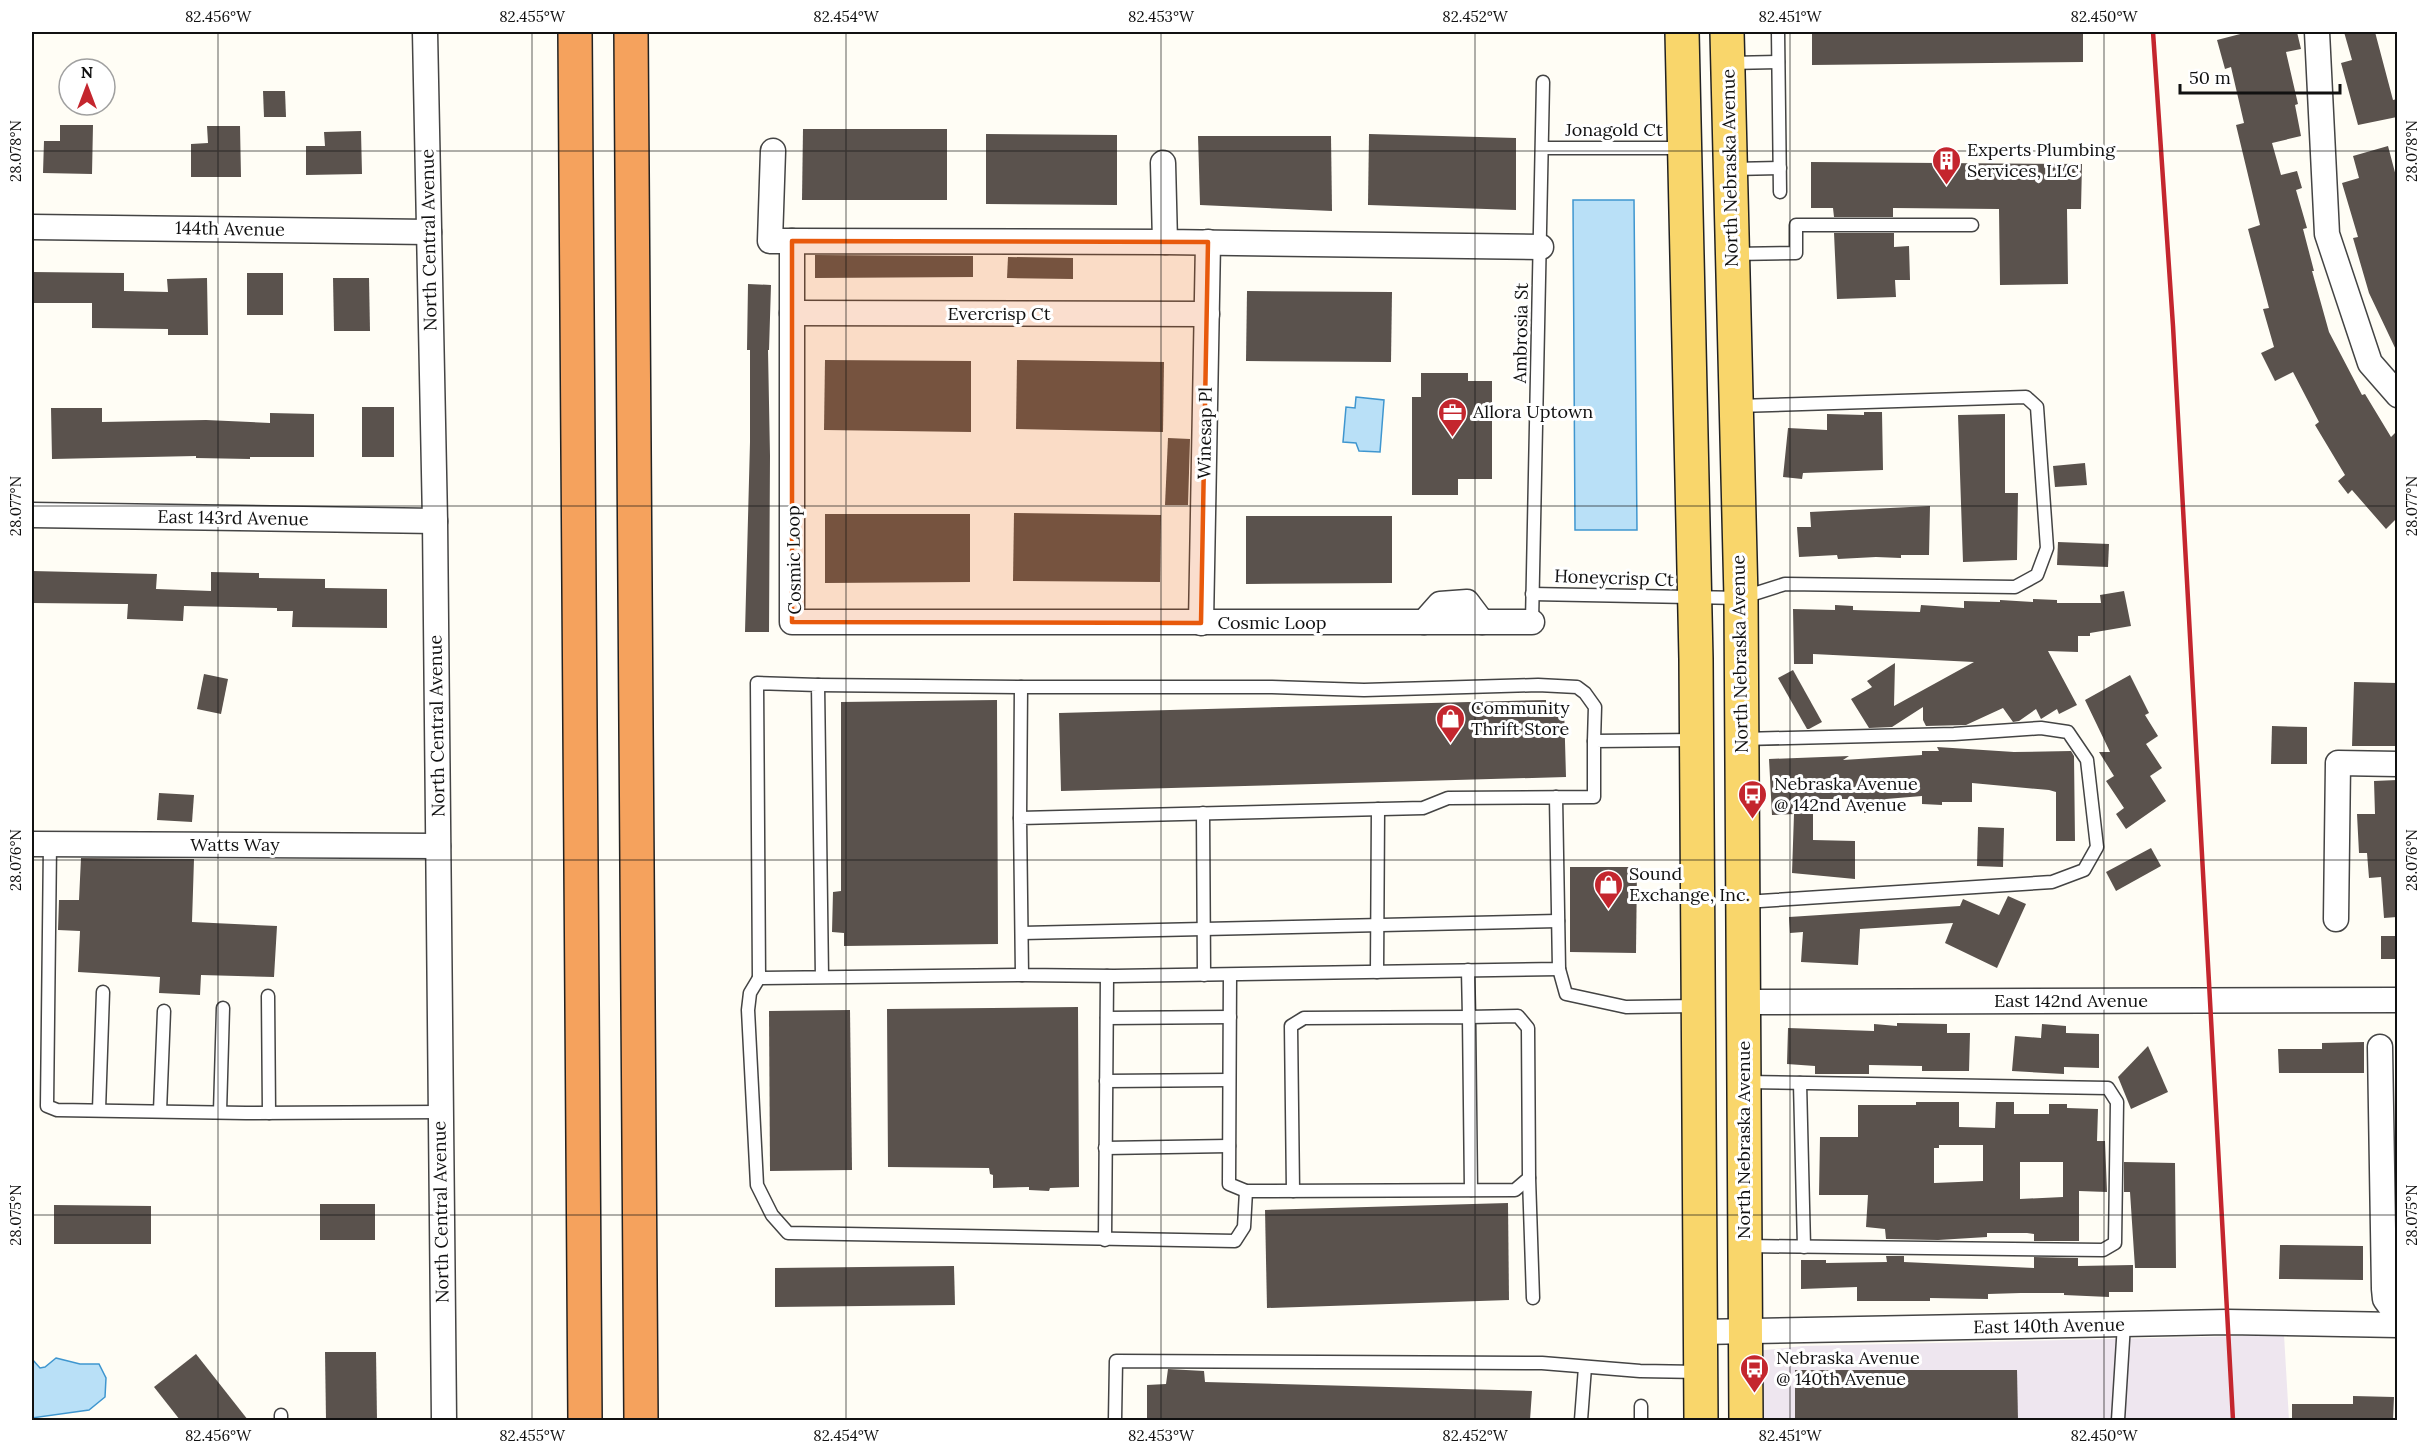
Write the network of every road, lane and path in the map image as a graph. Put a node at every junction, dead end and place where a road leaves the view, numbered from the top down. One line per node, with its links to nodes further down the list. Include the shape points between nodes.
1 (425, 32): 19 (street, North Central Avenue)
2 (575, 32): 105 (highway)
3 (631, 32): 106 (highway)
4 (1683, 32): 11 (main road)
5 (1778, 32): 8 (lane)
6 (2317, 32): 27 (street, via 2327,234 2370,363)
7 (1728, 47): 8 (lane); 15 (main road, North Nebraska Avenue)
8 (1778, 62): 14 (lane)
9 (1543, 82): 10 (lane, Ambrosia St)
10 (1543, 148): 11 (lane, Jonagold Ct); 23 (lane, Ambrosia St)
11 (1685, 148): 32 (main road)
12 (773, 151): 20 (street, via 770,241)
13 (1162, 163): 21 (street)
14 (1780, 168): 15 (lane); 16 (lane)
15 (1730, 169): 24 (main road, North Nebraska Avenue)
16 (1780, 192)
17 (1972, 225): 24 (lane, via 1796,225 1796,254)
18 (32, 227): 19 (street, 144th Avenue)
19 (429, 232): 30 (street, North Central Avenue)
20 (792, 241): 21 (street); 25 (street, Cosmic Loop)
21 (1165, 242): 22 (street)
22 (1208, 242): 23 (street); 26 (street, Winesap Pl)
23 (1541, 247): 31 (lane, Ambrosia St)
24 (1732, 254): 28 (main road, North Nebraska Avenue)
25 (792, 313): 26 (street, Evercrisp Ct); 35 (street, Cosmic Loop, via 792,622)
26 (1207, 314): 35 (street, Winesap Pl)
27 (2397, 395)
28 (1736, 406): 33 (main road, North Nebraska Avenue); 33 (lane, Honeycrisp Ct, via 2026,397 2037,407 2047,548 2037,575 2015,587 1785,584)
29 (32, 515): 30 (street, East 143rd Avenue)
30 (435, 521): 47 (street, North Central Avenue)
31 (1532, 594): 32 (lane, Honeycrisp Ct); 34 (lane, Ambrosia St)
32 (1695, 598): 33 (lane, Honeycrisp Ct); 39 (main road)
33 (1741, 598): 38 (main road, North Nebraska Avenue)
34 (1532, 622): 35 (street, Cosmic Loop, via 1482,622 1467,602 1440,604 1424,622)
35 (1202, 623)
36 (818, 684): 37 (lane); 61 (lane); 62 (lane, via 757,683)
37 (1021, 687): 40 (lane, via 1577,687 1595,707); 45 (lane)
38 (1741, 739): 48 (main road, North Nebraska Avenue); 48 (lane, via 2041,729 2068,732 2087,760 2097,847 2084,870 2052,882)
39 (1697, 740): 40 (lane); 67 (main road)
40 (1594, 741): 42 (lane, via 1594,797)
41 (2397, 764): 49 (street, via 2338,763)
42 (1556, 797): 43 (lane, via 1448,798 1423,808); 50 (lane)
43 (1378, 809): 44 (lane); 51 (lane)
44 (1203, 813): 45 (lane); 52 (lane)
45 (1020, 818): 53 (lane)
46 (41, 844): 47 (street, Watts Way); 79 (lane, via 45,1101 57,1110)
47 (438, 846): 82 (street, North Central Avenue)
48 (1743, 903): 66 (main road, North Nebraska Avenue)
49 (2336, 919)
50 (1558, 921): 51 (lane); 54 (lane)
51 (1377, 925): 52 (lane); 56 (lane)
52 (1204, 929): 53 (lane); 58 (lane)
53 (1022, 933): 57 (lane)
54 (1559, 969): 55 (lane); 67 (lane, via 1566,994 1626,1008)
55 (1468, 970): 56 (lane); 71 (lane)
56 (1377, 972): 59 (lane)
57 (1022, 975): 60 (lane); 61 (lane)
58 (1204, 975): 59 (lane); 60 (lane)
59 (1230, 975): 70 (lane)
60 (1107, 976): 72 (lane)
61 (822, 977): 62 (lane)
62 (759, 978): 90 (lane, via 750,993 748,1010 757,1185 772,1215 788,1233)
63 (103, 992): 79 (lane)
64 (268, 996): 83 (lane)
65 (2397, 1000): 66 (street, East 142nd Avenue)
66 (1744, 1002): 73 (main road, via 1712,1017); 77 (main road, North Nebraska Avenue)
67 (1699, 1006): 73 (main road)
68 (223, 1008): 81 (lane)
69 (164, 1011): 80 (lane)
70 (1230, 1017): 72 (lane); 76 (lane)
71 (1469, 1017): 86 (lane, via 1518,1016 1528,1028); 87 (lane); 89 (lane, via 1304,1018 1291,1026)
72 (1107, 1018): 75 (lane)
73 (1699, 1039): 98 (main road)
74 (2380, 1047): 93 (street)
75 (1106, 1080): 76 (lane); 85 (lane)
76 (1229, 1080): 84 (lane)
77 (1744, 1082): 78 (lane); 91 (main road, North Nebraska Avenue)
78 (1800, 1083): 92 (lane); 92 (lane, via 2108,1088 2117,1102 2115,1243 2103,1250)
79 (99, 1110): 80 (lane)
80 (160, 1111): 81 (lane)
81 (219, 1112): 83 (lane)
82 (440, 1112): 83 (lane); 104 (street, North Central Avenue)
83 (269, 1113)
84 (1229, 1146): 85 (lane); 88 (lane, via 1229,1184)
85 (1105, 1148): 90 (lane)
86 (1529, 1178): 87 (lane, via 1515,1190); 94 (lane)
87 (1471, 1190): 89 (lane)
88 (1245, 1191): 89 (lane); 90 (lane, via 1244,1227 1235,1241)
89 (1293, 1191)
90 (1105, 1240)
91 (1745, 1246): 92 (lane); 99 (main road, North Nebraska Avenue)
92 (1804, 1247)
93 (2391, 1289): 95 (street, via 2385,1299)
94 (1533, 1298)
95 (2397, 1317)
96 (2124, 1324): 97 (street, East 140th Avenue); 99 (street, East 140th Avenue); 112 (lane)
97 (2397, 1325)
98 (1700, 1332): 99 (street, East 140th Avenue); 101 (main road)
99 (1745, 1332): 102 (main road, North Nebraska Avenue)
100 (1585, 1367): 101 (lane); 107 (lane, via 1542,1363 1116,1361); 108 (lane)
101 (1700, 1372): 102 (main road); 110 (main road)
102 (1746, 1373): 111 (main road, North Nebraska Avenue)
103 (1641, 1406): 109 (lane)
104 (444, 1420)
105 (585, 1420)
106 (641, 1420)
107 (1115, 1420)
108 (1581, 1420)
109 (1641, 1420)
110 (1701, 1420)
111 (1746, 1420)
112 (2118, 1420)

